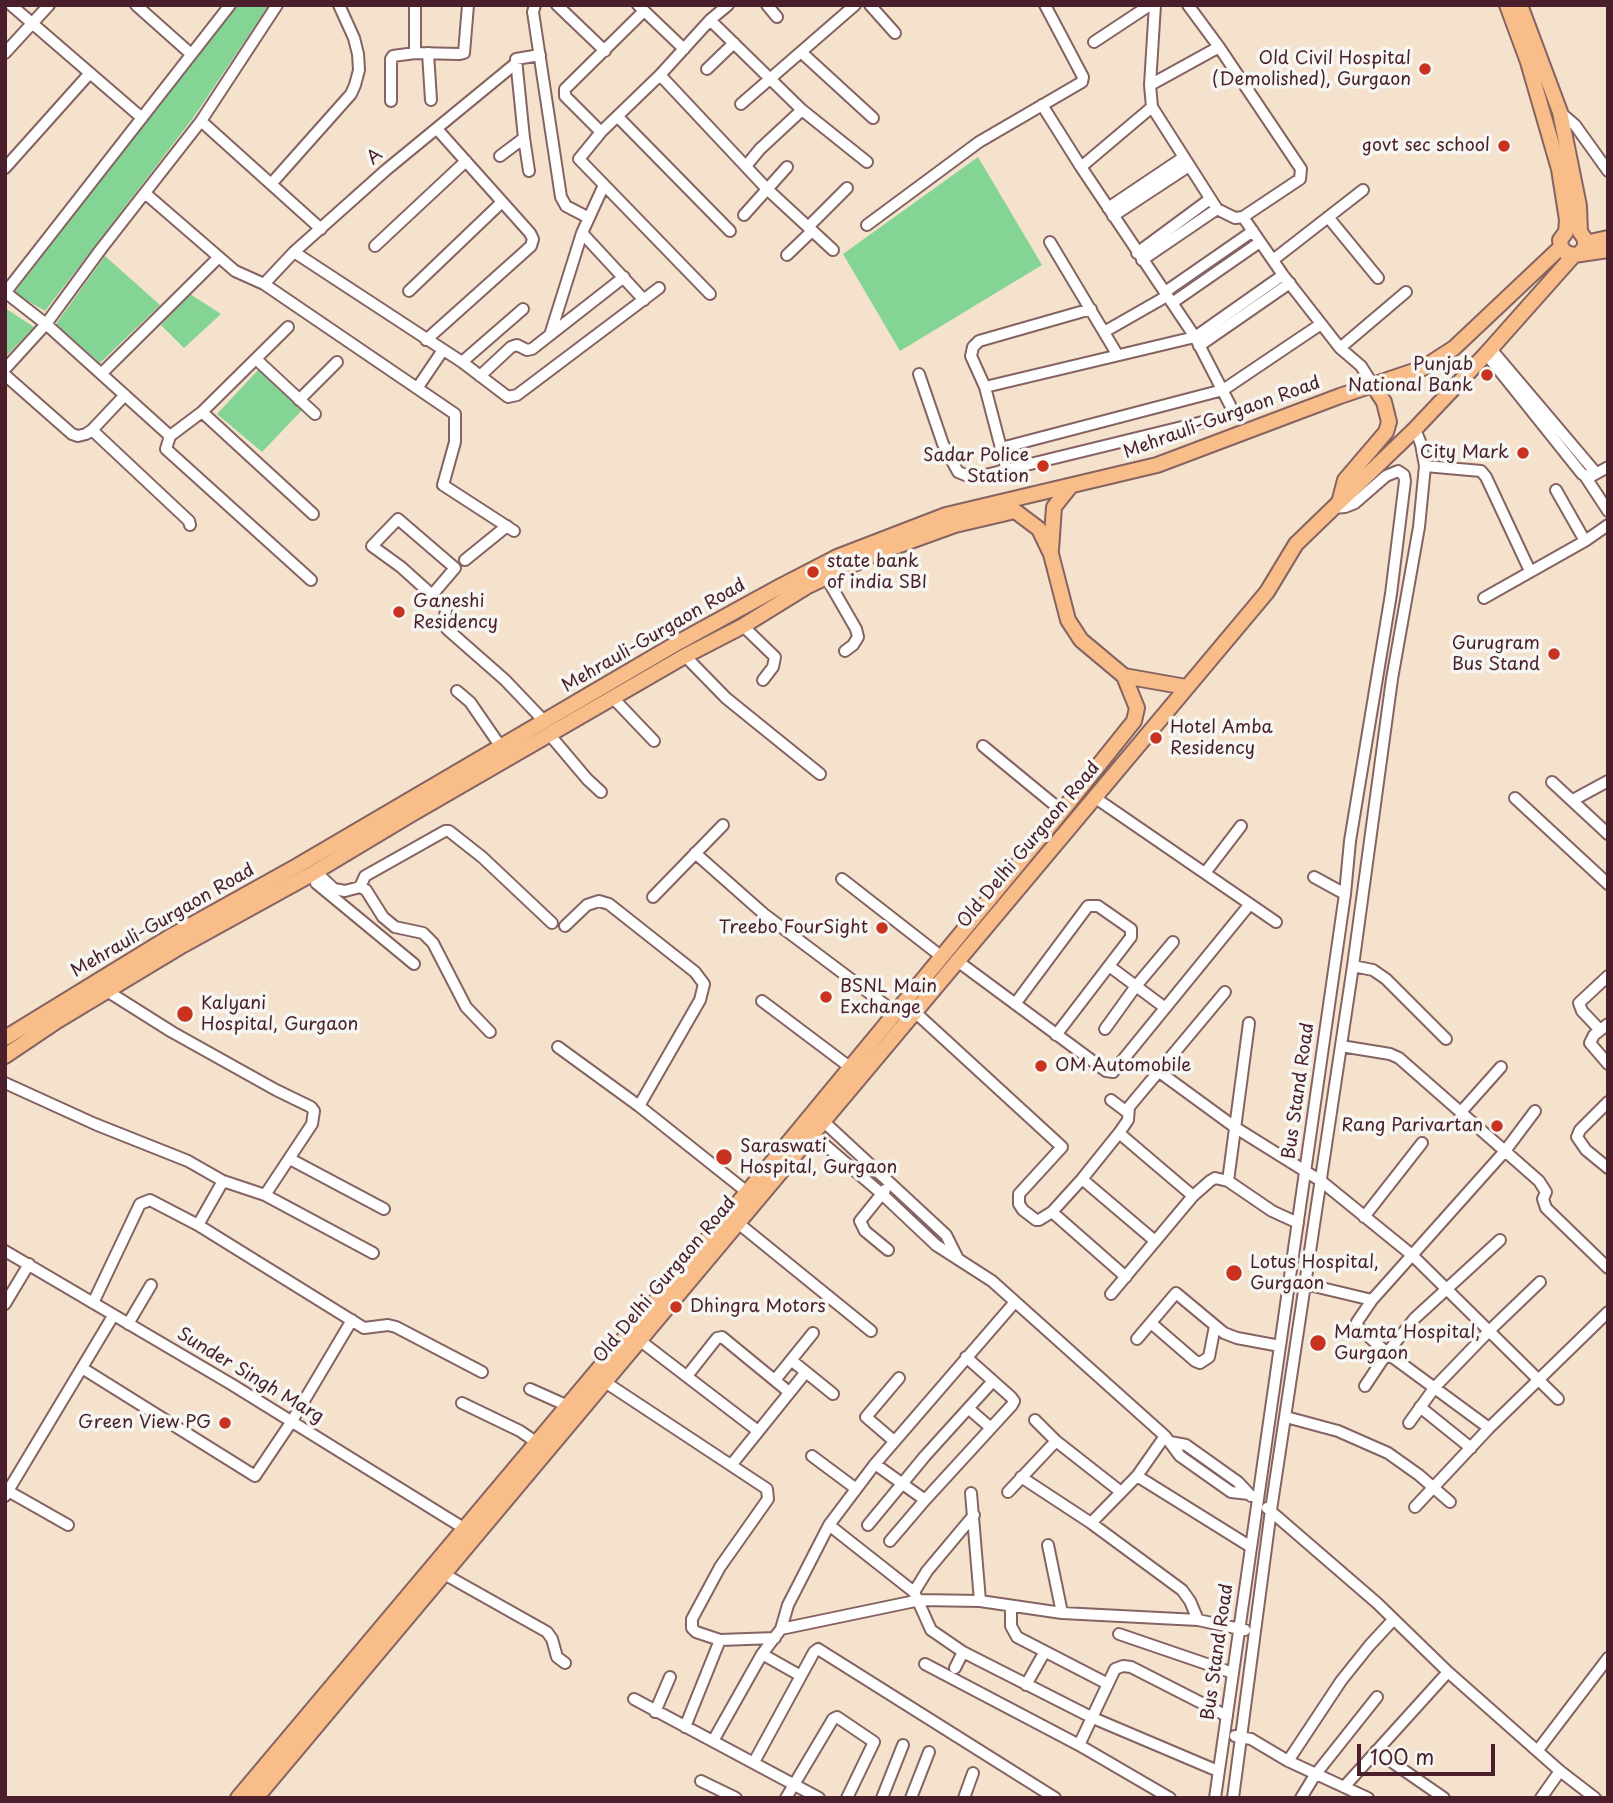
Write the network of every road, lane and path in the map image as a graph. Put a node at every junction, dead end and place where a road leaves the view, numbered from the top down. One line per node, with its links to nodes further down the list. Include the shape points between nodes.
1 (10, 5): 23 (street)
2 (49, 5): 23 (street)
3 (136, 5): 34 (street)
4 (230, 5): 34 (street)
5 (277, 5): 52 (street)
6 (339, 5): 66 (street, via 358,54 355,85)
7 (415, 5): 32 (street)
8 (468, 5): 33 (street, via 464,52)
9 (535, 5): 35 (street)
10 (557, 5): 29 (street)
11 (767, 5): 21 (street)
12 (855, 5): 30 (street)
13 (870, 5): 24 (street)
14 (1045, 5): 45 (street, via 1083,77 1079,85)
15 (1152, 5): 25 (street); 41 (street)
16 (1188, 5): 27 (street)
17 (1507, 5): 88 (main road, via 1559,169)
18 (1520, 5): 48 (main road)
19 (727, 6): 22 (street)
20 (641, 8): 28 (street); 29 (street)
21 (777, 17)
22 (710, 20): 26 (street); 28 (street)
23 (31, 25): 31 (street); 38 (street)
24 (895, 33)
25 (1094, 42)
26 (734, 43): 37 (street); 40 (street)
27 (1219, 47): 41 (street); 76 (street, via 1301,169 1300,178)
28 (684, 49): 39 (street)
29 (604, 51): 54 (street, via 564,93)
30 (801, 52): 40 (street); 51 (street)
31 (5, 53)
32 (415, 53): 33 (street); 43 (street, via 391,59)
33 (428, 53): 42 (street)
34 (191, 54): 50 (street)
35 (540, 55): 36 (street, A, via 517,58); 78 (street, via 563,202)
36 (516, 64): 53 (street, A); 55 (street)
37 (707, 69)
38 (90, 74): 50 (street); 63 (street)
39 (660, 75): 49 (street); 60 (street)
40 (770, 79): 44 (street); 47 (street)
41 (1150, 85): 46 (street)
42 (431, 100)
43 (391, 101)
44 (741, 104)
45 (1042, 105): 62 (street); 79 (street, via 979,142)
46 (1152, 107): 58 (street); 62 (street)
47 (802, 110): 59 (street); 60 (street)
48 (1560, 112): 65 (street); 88 (main road, via 1579,206)
49 (618, 117): 54 (street); 82 (street)
50 (142, 118): 104 (street)
51 (873, 118)
52 (201, 121): 66 (street); 71 (street)
53 (437, 129): 57 (street); 80 (street, A)
54 (601, 132): 67 (street, via 579,159)
55 (524, 138): 56 (street); 64 (street)
56 (500, 156)
57 (466, 161): 72 (street); 89 (street)
58 (1186, 161): 73 (street); 74 (street)
59 (867, 162)
60 (746, 166): 68 (street)
61 (787, 167): 68 (street)
62 (1080, 167): 74 (street)
63 (5, 168)
64 (529, 171)
65 (1608, 171)
66 (271, 184): 80 (street)
67 (604, 185): 78 (street); 105 (street)
68 (767, 188): 75 (street); 81 (street)
69 (847, 188): 81 (street)
70 (1363, 190): 77 (street)
71 (146, 194): 95 (street); 110 (street)
72 (501, 203): 102 (street); 115 (street, via 530,233 531,246)
73 (1213, 204): 76 (street, via 1235,218); 94 (street)
74 (1111, 212): 94 (street)
75 (744, 215)
76 (1243, 217): 83 (street)
77 (1328, 217): 96 (street); 98 (street)
78 (589, 218): 84 (street)
79 (867, 225)
80 (321, 229): 92 (street, A)
81 (810, 229): 90 (street); 93 (street)
82 (730, 231)
83 (1253, 231): 87 (street); 106 (street)
84 (582, 233): 97 (street); 114 (street)
85 (1608, 238): 88 (main road)
86 (1050, 242): 109 (street)
87 (1260, 242): 96 (street); 106 (street)
88 (1574, 244): 91 (main road); 119 (main road); 129 (main road, Mehrauli-Gurgaon Road, via 1454,348 1423,368)
89 (374, 246)
90 (833, 250)
91 (1608, 250)
92 (294, 252): 100 (street, A); 115 (street)
93 (787, 255)
94 (1140, 256): 106 (street)
95 (218, 258): 100 (street, via 244,277); 125 (street)
96 (1273, 260): 99 (street)
97 (624, 277): 107 (street); 114 (street)
98 (1378, 278)
99 (1286, 279): 111 (street); 116 (street)
100 (264, 284): 130 (street)
101 (659, 288): 107 (street)
102 (410, 291)
103 (1406, 292): 117 (street)
104 (5, 293): 110 (street)
105 (710, 294)
106 (1168, 297): 113 (street); 116 (street)
107 (644, 300): 128 (street, via 517,396 508,397)
108 (523, 309): 123 (street)
109 (1091, 309): 113 (street); 131 (street, via 979,341 971,356)
110 (46, 324): 124 (street); 125 (street)
111 (1321, 324): 117 (street); 132 (street)
112 (288, 327): 121 (street)
113 (1104, 332): 120 (street)
114 (550, 335): 128 (street, via 530,350 511,347)
115 (426, 340): 118 (street)
116 (1197, 341): 120 (street); 132 (street)
117 (1339, 348): 129 (street, via 1361,366)
118 (443, 351): 123 (street); 130 (street)
119 (1488, 352): 137 (main road); 144 (street); 144 (street)
120 (1117, 354): 131 (street)
121 (257, 360): 134 (street); 135 (street)
122 (337, 362): 134 (street)
123 (462, 362): 128 (street)
124 (5, 369)
125 (102, 373): 133 (street)
126 (5, 374): 138 (street, via 72,434)
127 (919, 374): 143 (street, via 943,444 958,472 973,478)
128 (480, 376)
129 (1373, 385): 145 (main road, Mehrauli-Gurgaon Road, via 1157,465); 147 (main road, via 1384,402 1389,422 1386,432 1345,480)
130 (418, 387): 154 (street, via 455,414 455,442 443,485 511,529)
131 (985, 387): 140 (street)
132 (1223, 390): 140 (street); 143 (street, via 1228,410)
133 (125, 395): 138 (street); 139 (street)
134 (299, 400): 136 (street)
135 (202, 412): 139 (street); 149 (street)
136 (315, 414)
137 (1415, 429): 141 (street, Bus Stand Road); 147 (main road)
138 (92, 430): 150 (street)
139 (170, 436): 157 (street, via 166,449)
140 (1001, 448): 143 (street)
141 (1425, 466): 155 (street, via 1481,471); 185 (street, Bus Stand Road)
142 (1608, 467): 144 (street)
143 (1007, 471)
144 (1587, 474): 148 (street)
145 (1070, 487): 153 (main road, via 1054,508); 168 (main road, Mehrauli-Gurgaon Road, via 946,515 837,557 679,642)
146 (1556, 490): 152 (street)
147 (1336, 503): 165 (main road, Old Delhi Gurgaon Road, via 1286,557 1267,592); 184 (street, Bus Stand Road, via 1345,507 1355,503 1386,476 1398,471 1404,475 1391,594)
148 (1608, 511)
149 (313, 514)
150 (191, 525)
151 (1608, 525): 152 (street)
152 (1585, 541): 155 (street)
153 (1051, 554): 156 (main road, Mehrauli-Gurgaon Road, via 1039,529 1015,511 955,525); 163 (main road, via 1072,630)
154 (465, 560)
155 (1530, 571): 159 (street)
156 (826, 577): 160 (main road, Mehrauli-Gurgaon Road); 161 (street, via 856,629 858,637)
157 (311, 580)
158 (432, 595): 158 (street, via 372,546 398,519 455,568); 169 (street, via 446,608 447,629 505,680)
159 (1484, 598)
160 (743, 626): 162 (main road, Mehrauli-Gurgaon Road); 164 (street, via 775,657)
161 (845, 652)
162 (685, 656): 167 (main road, Mehrauli-Gurgaon Road); 173 (street, via 726,698)
163 (1124, 676): 165 (main road); 180 (main road, Old Delhi Gurgaon Road, via 1137,708 1133,721)
164 (763, 680)
165 (1186, 687): 177 (main road, Old Delhi Gurgaon Road)
166 (457, 691): 172 (street)
167 (613, 698): 168 (main road, Mehrauli-Gurgaon Road); 170 (street)
168 (591, 702): 169 (main road, Mehrauli-Gurgaon Road)
169 (547, 728): 172 (main road, Mehrauli-Gurgaon Road); 176 (street); 187 (main road, Mehrauli-Gurgaon Road)
170 (654, 741)
171 (983, 746): 180 (street)
172 (501, 747): 187 (main road, Mehrauli-Gurgaon Road)
173 (820, 774)
174 (1608, 781): 179 (street)
175 (1552, 782): 179 (street)
176 (601, 792)
177 (1094, 797): 180 (main road, Old Delhi Gurgaon Road); 188 (street)
178 (1516, 798): 191 (street)
179 (1573, 800): 183 (street)
180 (1061, 821): 200 (main road, Old Delhi Gurgaon Road)
181 (723, 825): 186 (street)
182 (1241, 826): 188 (street)
183 (1608, 834)
184 (1350, 841): 185 (street); 193 (street, Bus Stand Road)
185 (1368, 845): 203 (street, Bus Stand Road)
186 (695, 853): 194 (street); 211 (street, via 764,914)
187 (307, 873): 192 (street, via 334,889); 201 (street); 206 (main road, Mehrauli-Gurgaon Road); 217 (main road, Mehrauli-Gurgaon Road, via 158,944)
188 (1205, 873): 195 (street)
189 (1314, 877): 193 (street)
190 (842, 879): 200 (street)
191 (1608, 884)
192 (360, 887): 197 (street, via 365,876 445,831 482,858); 215 (street, via 395,927 423,933 433,943 466,1007)
193 (1345, 894): 241 (street, Bus Stand Road)
194 (653, 897)
195 (1250, 904): 196 (street); 210 (street)
196 (1276, 922)
197 (552, 923)
198 (565, 926): 229 (street, via 587,905 609,904 704,984 700,1000)
199 (1173, 943): 205 (street)
200 (949, 959): 209 (street); 211 (main road, Old Delhi Gurgaon Road)
201 (414, 964)
202 (1109, 966): 205 (street); 209 (street, via 1132,932 1093,905); 216 (street)
203 (1353, 966): 218 (street, via 1373,970 1386,979); 219 (street, Bus Stand Road)
204 (1608, 976): 213 (street, via 1579,1003 1582,1011)
205 (1136, 986): 210 (street); 214 (street)
206 (107, 990): 221 (main road, Mehrauli-Gurgaon Road); 239 (street, via 172,1032 311,1107 312,1124)
207 (1225, 992): 225 (street)
208 (762, 1001): 224 (street)
209 (1015, 1004): 216 (street)
210 (1164, 1007): 216 (street, via 1113,1072)
211 (905, 1009): 224 (main road, Old Delhi Gurgaon Road); 233 (main road, Old Delhi Gurgaon Road); 252 (street, via 1062,1147 1018,1199 1036,1220)
212 (1249, 1023): 234 (street)
213 (1604, 1027): 222 (street, via 1590,1043)
214 (1105, 1029)
215 (490, 1032)
216 (1056, 1035)
217 (5, 1038)
218 (1446, 1039)
219 (1340, 1046): 232 (street, via 1395,1056); 245 (street, Bus Stand Road)
220 (558, 1047): 229 (street)
221 (5, 1056)
222 (1608, 1064)
223 (1501, 1067): 232 (street)
224 (851, 1068): 247 (main road, Old Delhi Gurgaon Road)
225 (1158, 1072): 231 (street); 234 (street)
226 (5, 1083): 243 (street, via 188,1161)
227 (1111, 1100): 231 (street)
228 (1608, 1102): 240 (street, via 1577,1137)
229 (639, 1106): 247 (street)
230 (1535, 1111): 238 (street)
231 (1127, 1112): 236 (street)
232 (1460, 1113): 238 (street)
233 (822, 1120): 235 (main road, Old Delhi Gurgaon Road); 246 (street)
234 (1236, 1129): 241 (street); 244 (street)
235 (811, 1133): 248 (street); 254 (main road, Old Delhi Gurgaon Road)
236 (1119, 1133): 242 (street); 250 (street)
237 (1422, 1143): 253 (street)
238 (1505, 1152): 262 (street); 265 (street, via 1544,1188 1546,1208)
239 (290, 1159): 249 (street); 251 (street)
240 (1608, 1168)
241 (1306, 1173): 245 (street); 255 (street, Bus Stand Road)
242 (1082, 1180): 252 (street); 258 (street)
243 (223, 1181): 249 (street); 256 (street)
244 (1228, 1181): 250 (street, via 1215,1178); 255 (street)
245 (1321, 1181): 253 (street); 268 (street, Bus Stand Road)
246 (891, 1182): 248 (street); 263 (street, via 946,1235)
247 (747, 1192): 285 (main road, Old Delhi Gurgaon Road)
248 (882, 1194): 259 (street, via 860,1221); 263 (street, via 936,1245)
249 (265, 1195): 261 (street)
250 (1194, 1196): 258 (street)
251 (384, 1209)
252 (1052, 1212): 266 (street)
253 (1364, 1217): 262 (street)
254 (738, 1223): 283 (street); 285 (main road, Old Delhi Gurgaon Road)
255 (1298, 1223): 287 (street, Bus Stand Road)
256 (198, 1225): 274 (street, via 150,1200 140,1204); 278 (street)
257 (1500, 1240): 270 (street)
258 (1155, 1241): 266 (street)
259 (888, 1250)
260 (5, 1251): 264 (street, Sunder Singh Marg)
261 (373, 1253)
262 (1412, 1255): 270 (street); 272 (street)
263 (957, 1257): 273 (street)
264 (29, 1265): 274 (street, Sunder Singh Marg); 275 (street)
265 (1608, 1268)
266 (1126, 1277): 271 (street)
267 (1540, 1282): 282 (street)
268 (1304, 1284): 272 (street); 310 (street, Bus Stand Road)
269 (151, 1285): 280 (street)
270 (1447, 1289): 282 (street); 288 (street, via 1414,1319)
271 (1111, 1294)
272 (1372, 1300): 288 (street, via 1358,1318 1358,1327)
273 (1015, 1302): 289 (street); 317 (street)
274 (93, 1303): 277 (street, Sunder Singh Marg)
275 (5, 1304)
276 (1608, 1312): 296 (street)
277 (113, 1316): 280 (street, Sunder Singh Marg); 291 (street)
278 (352, 1320): 292 (street, via 365,1328 396,1327); 312 (street)
279 (1152, 1323): 281 (street, via 1176,1293); 281 (street, via 1200,1363 1209,1357); 286 (street)
280 (128, 1324): 312 (street, Sunder Singh Marg)
281 (1215, 1326): 287 (street, via 1237,1338)
282 (1490, 1330): 296 (street); 301 (street)
283 (871, 1331)
284 (813, 1334): 290 (street)
285 (634, 1336): 294 (street); 299 (main road, Old Delhi Gurgaon Road); 307 (main road, Old Delhi Gurgaon Road)
286 (1137, 1339)
287 (1280, 1346): 334 (street, Bus Stand Road)
288 (1387, 1353): 300 (street); 301 (street)
289 (966, 1357): 298 (street); 318 (street)
290 (791, 1360): 293 (street); 297 (street)
291 (82, 1368): 312 (street, via 255,1476); 333 (street)
292 (482, 1372)
293 (806, 1372): 303 (street); 304 (street)
294 (687, 1376): 297 (street, via 722,1337); 316 (street)
295 (900, 1378): 318 (street, via 866,1417)
296 (1538, 1378): 305 (street); 315 (street)
297 (775, 1380): 303 (street)
298 (993, 1381): 309 (street); 314 (street, via 1014,1401)
299 (605, 1382): 323 (street); 344 (main road, Old Delhi Gurgaon Road)
300 (1365, 1386)
301 (1435, 1387): 308 (street); 315 (street)
302 (530, 1389): 307 (street)
303 (789, 1392): 316 (street)
304 (833, 1394)
305 (1558, 1399)
306 (462, 1403): 320 (street)
307 (568, 1406): 320 (main road, Old Delhi Gurgaon Road)
308 (1420, 1406): 313 (street); 321 (street)
309 (969, 1409): 314 (street); 327 (street)
310 (1286, 1417): 329 (street, via 1338,1431 1388,1453); 338 (street, Bus Stand Road)
311 (1035, 1420): 319 (street)
312 (292, 1421): 344 (street, Sunder Singh Marg)
313 (1409, 1423)
314 (990, 1428): 335 (street)
315 (1489, 1428): 321 (street)
316 (758, 1431): 323 (street)
317 (1167, 1439): 325 (street); 334 (street, via 1181,1456 1231,1492)
318 (894, 1441): 324 (street)
319 (1056, 1441): 326 (street); 331 (street)
320 (536, 1442): 344 (main road, Old Delhi Gurgaon Road)
321 (1471, 1448): 329 (street)
322 (812, 1456): 328 (street)
323 (732, 1464): 359 (street, via 769,1493 692,1619 696,1632)
324 (875, 1464): 327 (street); 328 (street)
325 (1137, 1476): 331 (street); 347 (street)
326 (1021, 1477): 330 (street); 340 (street)
327 (902, 1483): 335 (street); 343 (street)
328 (855, 1488): 342 (street)
329 (1433, 1488): 336 (street); 337 (street)
330 (1008, 1492)
331 (1121, 1492): 340 (street)
332 (971, 1493): 339 (street)
333 (7, 1494): 341 (street)
334 (1253, 1498): 338 (street); 347 (street, Bus Stand Road)
335 (925, 1500): 345 (street)
336 (1450, 1503)
337 (1415, 1507)
338 (1271, 1510): 354 (street); 356 (street, Bus Stand Road)
339 (974, 1515): 349 (street, via 926,1572); 350 (street)
340 (1091, 1523): 353 (street, via 1182,1590)
341 (68, 1525)
342 (829, 1525): 349 (street); 357 (street)
343 (868, 1525)
344 (469, 1532): 348 (main road, Old Delhi Gurgaon Road); 389 (main road, Old Delhi Gurgaon Road)
345 (890, 1541)
346 (1048, 1545): 352 (street)
347 (1251, 1547): 355 (street, Bus Stand Road)
348 (444, 1574): 364 (street, via 547,1632 557,1657); 389 (main road, Old Delhi Gurgaon Road)
349 (917, 1596): 350 (street); 357 (street); 360 (street, via 931,1630)
350 (980, 1601): 351 (street)
351 (1012, 1606): 352 (street); 361 (street, via 1013,1632)
352 (1062, 1613): 353 (street)
353 (1198, 1620): 355 (street)
354 (1393, 1620): 367 (street); 387 (street, via 1347,1674)
355 (1238, 1628): 356 (street); 368 (street, Bus Stand Road)
356 (1254, 1633): 380 (street, Bus Stand Road)
357 (778, 1634): 359 (street); 362 (street)
358 (1119, 1634): 368 (street)
359 (720, 1640): 378 (street)
360 (963, 1651): 366 (street); 372 (street)
361 (1044, 1653): 371 (street); 372 (street)
362 (762, 1654): 369 (street); 381 (street)
363 (1608, 1658): 384 (street)
364 (565, 1663)
365 (925, 1664): 383 (street)
366 (955, 1668)
367 (1448, 1672): 384 (street); 385 (street)
368 (1234, 1673): 376 (street, Bus Stand Road)
369 (801, 1676): 388 (street); 406 (street, via 820,1649)
370 (670, 1677): 375 (street)
371 (1108, 1684): 376 (street, via 1118,1667 1131,1667); 377 (street)
372 (1026, 1685): 377 (street)
373 (1377, 1697): 393 (street)
374 (634, 1699): 375 (street)
375 (655, 1712): 378 (street)
376 (1227, 1716): 379 (street, Bus Stand Road)
377 (1093, 1718): 383 (street); 390 (street)
378 (685, 1727): 381 (street)
379 (1225, 1734): 380 (street); 390 (street, Bus Stand Road)
380 (1241, 1738): 387 (street); 409 (street, Bus Stand Road)
381 (713, 1741): 388 (street)
382 (903, 1745): 403 (street)
383 (1079, 1745): 407 (street)
384 (1538, 1750): 391 (street)
385 (1376, 1751): 396 (street); 412 (street)
386 (929, 1752): 404 (street)
387 (1288, 1761): 393 (street)
388 (754, 1762): 395 (street)
389 (271, 1770): 397 (main road, Old Delhi Gurgaon Road); 398 (main road, Old Delhi Gurgaon Road)
390 (1218, 1771): 408 (street, Bus Stand Road)
391 (1560, 1771): 413 (street); 414 (street)
392 (973, 1773): 405 (street)
393 (1315, 1775): 396 (street); 410 (street)
394 (701, 1781): 399 (street)
395 (794, 1783): 400 (street); 401 (street); 402 (street, via 837,1717 874,1742)
396 (1344, 1787): 411 (street)
397 (238, 1798)
398 (256, 1798)
399 (736, 1798)
400 (786, 1798)
401 (819, 1798)
402 (846, 1798)
403 (883, 1798)
404 (911, 1798)
405 (964, 1798)
406 (1055, 1798)
407 (1170, 1798)
408 (1215, 1798)
409 (1233, 1798)
410 (1301, 1798)
411 (1368, 1798)
412 (1444, 1798)
413 (1541, 1798)
414 (1595, 1798)

